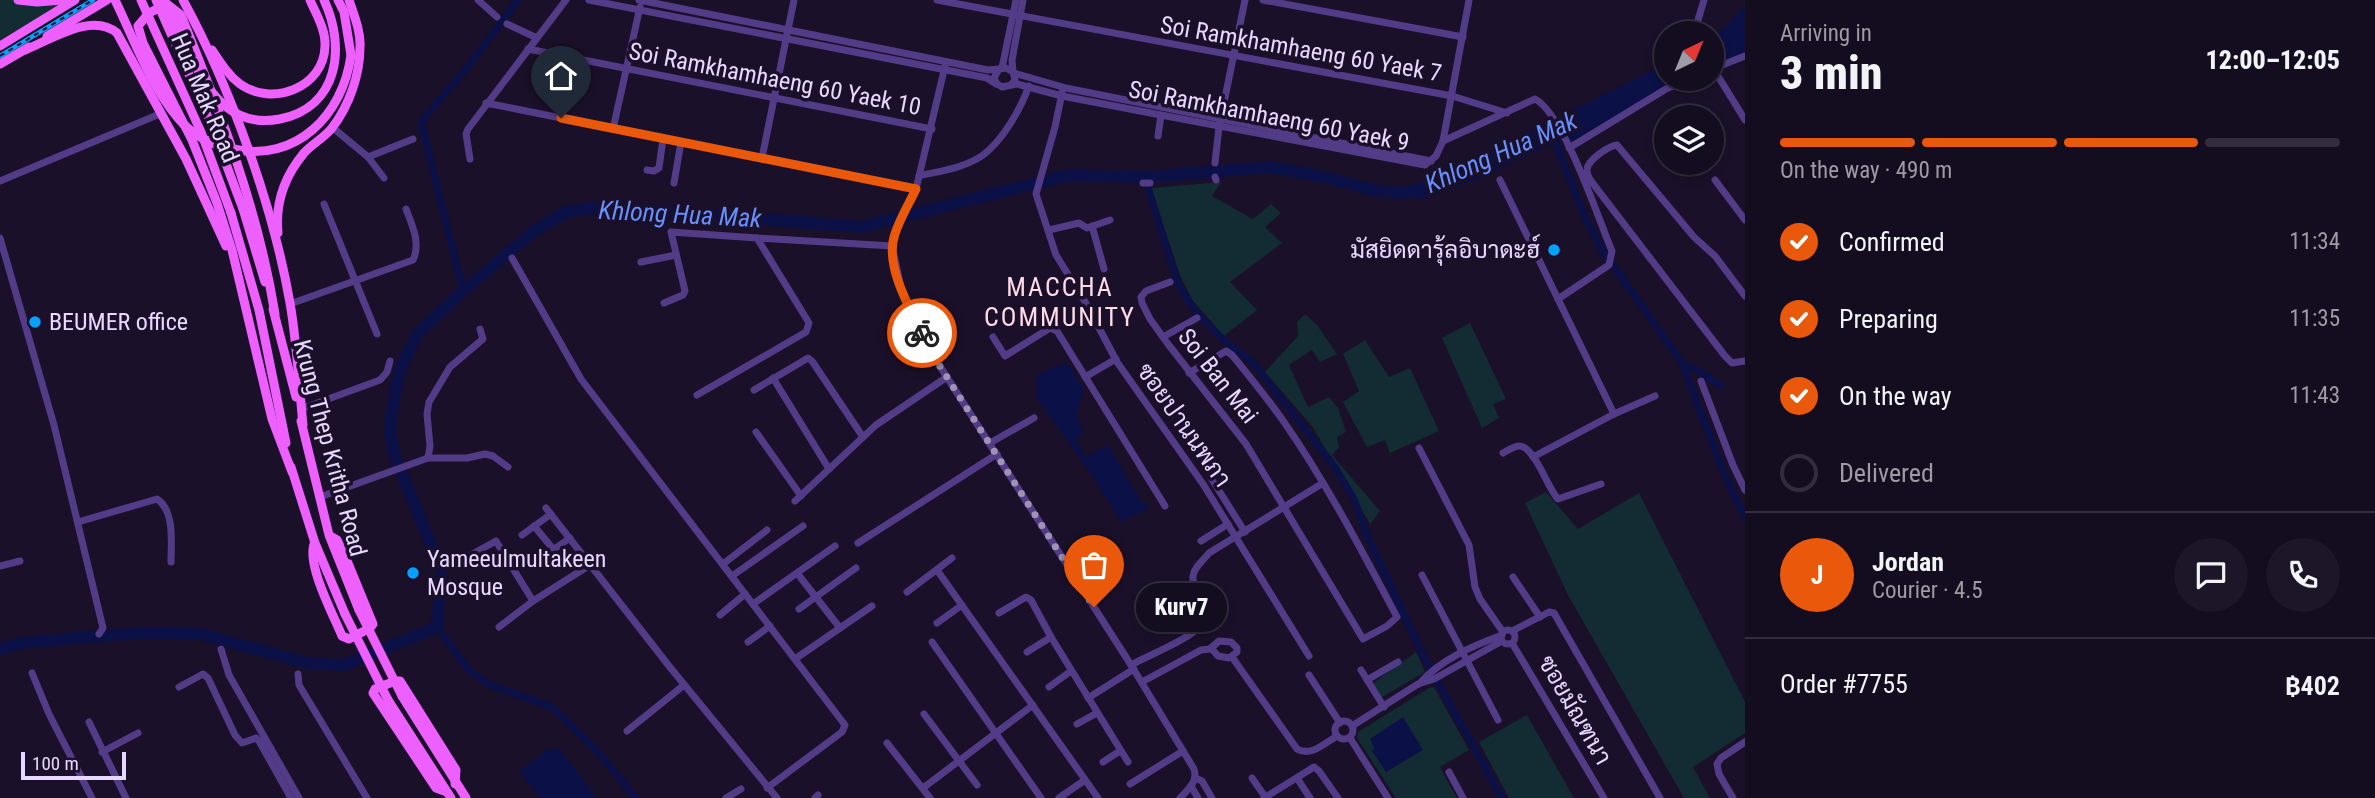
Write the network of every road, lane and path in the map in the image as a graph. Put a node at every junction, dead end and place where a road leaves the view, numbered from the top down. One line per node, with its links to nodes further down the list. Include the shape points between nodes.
1 (18, 0): 2 (main road)
2 (63, 0)
3 (75, 0): 37 (main road)
4 (107, 0): 39 (main road)
5 (115, 0): 12 (main road, bridge, via 160,92 179,120 220,147 246,152 270,152 290,145 328,116 349,74 351,55)
6 (141, 0): 86 (main road, Hua Mak Road, bridge, via 196,121)
7 (156, 0): 84 (main road, Hua Mak Road, bridge)
8 (164, 0): 11 (main road, bridge, via 217,98 238,114 266,122 290,117 312,105 327,87 337,42)
9 (183, 0): 27 (main road)
10 (310, 0): 27 (main road, via 323,28 323,63 295,90 275,93 258,93 230,75)
11 (324, 0)
12 (338, 0)
13 (349, 0): 62 (main road, via 361,46 355,86)
14 (478, 0): 30 (street)
15 (566, 0): 36 (street)
16 (589, 0): 26 (street)
17 (640, 0): 26 (street); 28 (street)
18 (794, 0): 34 (street)
19 (937, 0): 29 (street, Soi Ramkhamhaeng 60 Yaek 7)
20 (1016, 0): 29 (street)
21 (1023, 0): 29 (street)
22 (1245, 0): 40 (street)
23 (1263, 0): 35 (street)
24 (1469, 0): 35 (street)
25 (1704, 0): 31 (street)
26 (639, 10): 33 (street); 46 (street)
27 (190, 12): 98 (main road, bridge, via 252,164)
28 (714, 15): 33 (street); 34 (street)
29 (1017, 16): 40 (street, Soi Ramkhamhaeng 60 Yaek 7); 45 (street); 47 (street)
30 (497, 17)
31 (1698, 20)
32 (507, 24): 36 (street)
33 (712, 24): 34 (street)
34 (788, 35): 44 (street); 55 (street)
35 (1463, 37): 54 (street)
36 (537, 38): 38 (street)
37 (0, 46)
38 (528, 49): 46 (street, Soi Ramkhamhaeng 60 Yaek 10); 56 (street)
39 (25, 50): 42 (main road); 57 (main road, via 89,24 109,26 125,45)
40 (1233, 55): 54 (street, Soi Ramkhamhaeng 60 Yaek 7); 61 (street)
41 (1745, 56): 43 (street)
42 (0, 64)
43 (1724, 64)
44 (946, 66): 45 (street); 48 (street); 64 (street)
45 (1000, 68): 47 (street); 48 (street, via 995,75)
46 (626, 70): 55 (street, Soi Ramkhamhaeng 60 Yaek 10); 63 (street)
47 (1013, 72): 49 (street); 53 (street, Soi Ramkhamhaeng 60 Yaek 9)
48 (997, 84): 49 (street)
49 (1011, 85): 50 (street, Soi Ramkhamhaeng 60 Yaek 9)
50 (1029, 86): 53 (street, Soi Ramkhamhaeng 60 Yaek 9); 76 (street, via 1003,134 982,155)
51 (1724, 87): 60 (street)
52 (1666, 91): 70 (street)
53 (1063, 92): 59 (street, Soi Ramkhamhaeng 60 Yaek 9); 61 (street, Soi Ramkhamhaeng 60 Yaek 9); 90 (street, ซอยปานนพภา, via 1036,194)
54 (1452, 96): 58 (street, Soi Ramkhamhaeng 60 Yaek 7); 68 (street)
55 (774, 99): 64 (street, Soi Ramkhamhaeng 60 Yaek 10); 72 (street)
56 (486, 103): 63 (street); 73 (street, via 466,134)
57 (162, 113): 80 (street); 99 (main road, via 214,218)
58 (1507, 113): 68 (street); 70 (street, via 1535,99 1553,116)
59 (1161, 116): 61 (street, Soi Ramkhamhaeng 60 Yaek 9); 65 (street)
60 (1745, 120)
61 (1220, 123): 68 (street, Soi Ramkhamhaeng 60 Yaek 9, via 1425,165 1440,151); 74 (street)
62 (332, 127): 71 (street); 98 (main road, via 304,152 281,192 276,214)
63 (613, 129): 67 (street)
64 (932, 129): 76 (street)
65 (1158, 136)
66 (413, 139): 71 (street)
67 (663, 139): 69 (street); 75 (street, via 659,168)
68 (1443, 141)
69 (681, 142): 72 (street); 81 (street)
70 (1568, 146): 103 (street, via 1612,251 1609,265)
71 (368, 157): 77 (street)
72 (762, 158): 82 (street)
73 (470, 159)
74 (1215, 163)
75 (647, 170)
76 (919, 176): 82 (street)
77 (384, 177)
78 (1500, 180): 103 (street)
79 (1715, 180): 88 (street)
80 (0, 181)
81 (674, 183)
82 (914, 192): 93 (street)
83 (324, 204): 100 (street)
84 (243, 209): 106 (main road, Krung Thep Kritha Road)
85 (406, 209): 100 (street, via 415,236 415,257)
86 (231, 213): 137 (main road, Krung Thep Kritha Road, via 259,310)
87 (1110, 220): 89 (street)
88 (1745, 220)
89 (1092, 226): 90 (street, via 1079,223); 97 (street)
90 (1049, 230): 112 (street, ซอยปานนพภา, via 1064,271)
91 (0, 238): 145 (street)
92 (757, 239): 93 (street); 94 (street, via 671,232); 121 (street, via 809,328)
93 (892, 246): 116 (street, via 902,292)
94 (676, 256): 96 (street); 104 (street, via 685,291)
95 (512, 258): 165 (street, via 581,379)
96 (641, 262)
97 (1104, 269)
98 (284, 276): 105 (main road)
99 (237, 277): 106 (main road, via 205,172 138,26 149,13 167,4 181,15 225,122 267,262); 137 (main road, via 270,411)
100 (354, 281): 105 (street); 109 (street)
101 (1170, 282): 111 (street, Soi Ban Mai, via 1141,297)
102 (1745, 296): 114 (street, via 1617,145 1589,164 1591,181 1725,356 1732,363)
103 (1558, 299): 124 (street)
104 (664, 303)
105 (290, 304): 123 (main road)
106 (275, 314): 126 (main road, Krung Thep Kritha Road)
107 (1197, 318): 111 (street)
108 (480, 329): 134 (street, via 483,339 450,367 429,402)
109 (377, 334)
110 (993, 337): 117 (street, via 1005,356 1054,328)
111 (1163, 337): 115 (street, Soi Ban Mai)
112 (1116, 359): 117 (street); 146 (street, ซอยปานนพภา)
113 (390, 361): 123 (street, via 380,380)
114 (1745, 362)
115 (1189, 373): 139 (street, via 1226,351 1232,355); 144 (street, Soi Ban Mai, via 1246,444)
116 (947, 377): 128 (street); 129 (street)
117 (1086, 377): 143 (street)
118 (773, 378): 120 (street); 128 (street, via 804,359 813,361); 136 (street)
119 (1702, 381): 141 (street)
120 (754, 390)
121 (697, 395)
122 (1654, 396): 124 (street)
123 (301, 409): 126 (main road)
124 (1614, 414): 133 (street)
125 (1034, 418): 129 (street)
126 (303, 425): 142 (main road, Krung Thep Kritha Road)
127 (756, 432): 136 (street, via 798,499)
128 (863, 437): 136 (street)
129 (990, 443): 132 (street)
130 (1419, 448): 191 (street, via 1469,545 1475,587)
131 (1503, 453): 133 (street, via 1521,446)
132 (997, 454): 157 (street); 204 (street)
133 (1533, 457): 140 (street, via 1558,499)
134 (428, 458): 135 (street, via 485,454); 142 (street)
135 (508, 467)
136 (829, 469)
137 (292, 472): 156 (main road, Krung Thep Kritha Road)
138 (1210, 478): 150 (street)
139 (1324, 483): 144 (street); 144 (street, Soi Ban Mai, via 1396,617 1387,626 1363,639)
140 (1601, 484)
141 (1745, 490)
142 (320, 497): 151 (main road, Krung Thep Kritha Road)
143 (1166, 506)
144 (1284, 507): 150 (street)
145 (78, 522): 163 (street, via 157,499 165,506 171,528); 190 (street, via 103,628)
146 (1228, 524): 153 (street, ซอยปานนพภา); 155 (street)
147 (534, 526): 152 (street); 154 (street, via 548,511); 159 (street)
148 (803, 526): 172 (street)
149 (767, 530): 165 (street)
150 (1245, 532): 153 (street)
151 (329, 535): 156 (main road, via 343,551 373,624 349,639 342,636 314,567); 243 (main road, Krung Thep Kritha Road, bridge, via 359,610 402,696)
152 (522, 535)
153 (1236, 537): 199 (street, ซอยปานนพภา); 204 (street, via 1209,553 1193,575 1205,609 1198,628)
154 (570, 538): 159 (street); 166 (street)
155 (1201, 541)
156 (314, 543): 250 (main road, Krung Thep Kritha Road, bridge, via 388,701)
157 (858, 543)
158 (835, 546): 170 (street)
159 (554, 550): 160 (street)
160 (543, 558)
161 (952, 558): 169 (street)
162 (20, 561): 167 (street)
163 (171, 562)
164 (457, 562): 177 (street, via 496,541)
165 (723, 564): 172 (street)
166 (590, 565): 177 (street); 212 (street)
167 (0, 566)
168 (856, 568): 176 (street)
169 (937, 570): 174 (street); 179 (street)
170 (797, 573): 176 (street); 178 (street)
171 (1422, 575): 200 (street)
172 (732, 576): 175 (street)
173 (1513, 578): 184 (street)
174 (907, 592)
175 (745, 594): 178 (street); 183 (street)
176 (816, 597): 181 (street); 188 (street)
177 (533, 601): 187 (street)
178 (753, 604): 186 (street)
179 (962, 605): 185 (street); 216 (street)
180 (872, 606): 188 (street)
181 (799, 609)
182 (999, 613): 192 (street, via 1029,598)
183 (720, 615)
184 (1540, 617): 189 (street); 272 (street, via 1549,612 1556,616)
185 (937, 623)
186 (770, 626): 193 (street); 202 (street)
187 (499, 627)
188 (840, 628): 202 (street)
189 (1512, 631): 191 (street); 195 (street, ซอยมัณฑนา)
190 (99, 634)
191 (1502, 636): 195 (street, ซอยมัณฑนา); 200 (street)
192 (1051, 637): 198 (street); 206 (street)
193 (748, 642)
194 (932, 642): 227 (street)
195 (1512, 643): 271 (street, ซอยมัณฑนา)
196 (221, 649): 254 (street, via 229,675)
197 (1211, 649): 201 (street, via 1222,657); 201 (street, via 1219,641 1231,642 1237,648); 211 (street, via 1200,649)
198 (1027, 652)
199 (1309, 656)
200 (1463, 656): 217 (street); 220 (street)
201 (1232, 657): 228 (street, via 1297,749 1311,751)
202 (794, 659): 247 (street, via 845,725 842,732)
203 (1398, 662): 210 (street)
204 (1132, 667): 211 (street); 215 (street)
205 (1360, 670): 210 (street)
206 (1071, 671): 214 (street); 215 (street)
207 (33, 673): 251 (street)
208 (298, 674): 255 (street, via 299,685)
209 (1309, 675): 222 (street)
210 (1367, 680): 217 (street)
211 (1142, 682): 233 (street)
212 (684, 685): 225 (street); 247 (street)
213 (179, 687): 253 (street, via 199,675 208,678 235,735 242,743 259,741)
214 (1049, 687)
215 (1088, 698): 218 (street)
216 (1033, 705): 227 (street); 242 (street)
217 (1384, 707): 224 (street)
218 (1097, 713): 223 (street); 232 (street)
219 (924, 714): 235 (street)
220 (1498, 720)
221 (89, 722): 234 (street)
222 (1340, 723): 224 (street); 228 (street)
223 (1077, 724)
224 (1352, 726): 229 (street)
225 (627, 732)
226 (138, 733): 234 (street)
227 (995, 733): 235 (street); 260 (street)
228 (1337, 736): 229 (street)
229 (1350, 738): 269 (street)
230 (887, 743): 248 (street)
231 (1745, 743): 273 (street, via 1717,764)
232 (1120, 751): 236 (street); 237 (street)
233 (1183, 751): 239 (street); 244 (street)
234 (102, 752): 252 (street)
235 (959, 761): 245 (street); 248 (street)
236 (1102, 762)
237 (1128, 762)
238 (1449, 772): 270 (street)
239 (1195, 778): 246 (street); 265 (street)
240 (1252, 778): 266 (street)
241 (1297, 778): 266 (street); 267 (street); 268 (street, via 1317,768)
242 (1085, 780): 261 (street); 262 (street)
243 (455, 783): 250 (main road, via 456,770 400,681 375,689 373,693 417,761 436,788); 256 (main road, Krung Thep Kritha Road)
244 (1130, 784)
245 (977, 785)
246 (1191, 786): 263 (street); 264 (street)
247 (767, 788): 258 (street)
248 (923, 788): 259 (street)
249 (741, 789): 257 (street)
250 (447, 795)
251 (92, 798)
252 (126, 798)
253 (291, 798)
254 (299, 798)
255 (367, 798)
256 (466, 798)
257 (726, 798)
258 (777, 798)
259 (930, 798)
260 (1041, 798)
261 (1059, 798)
262 (1098, 798)
263 (1180, 798)
264 (1198, 798)
265 (1212, 798)
266 (1265, 798)
267 (1310, 798)
268 (1338, 798)
269 (1388, 798)
270 (1463, 798)
271 (1604, 798)
272 (1660, 798)
273 (1733, 798)

